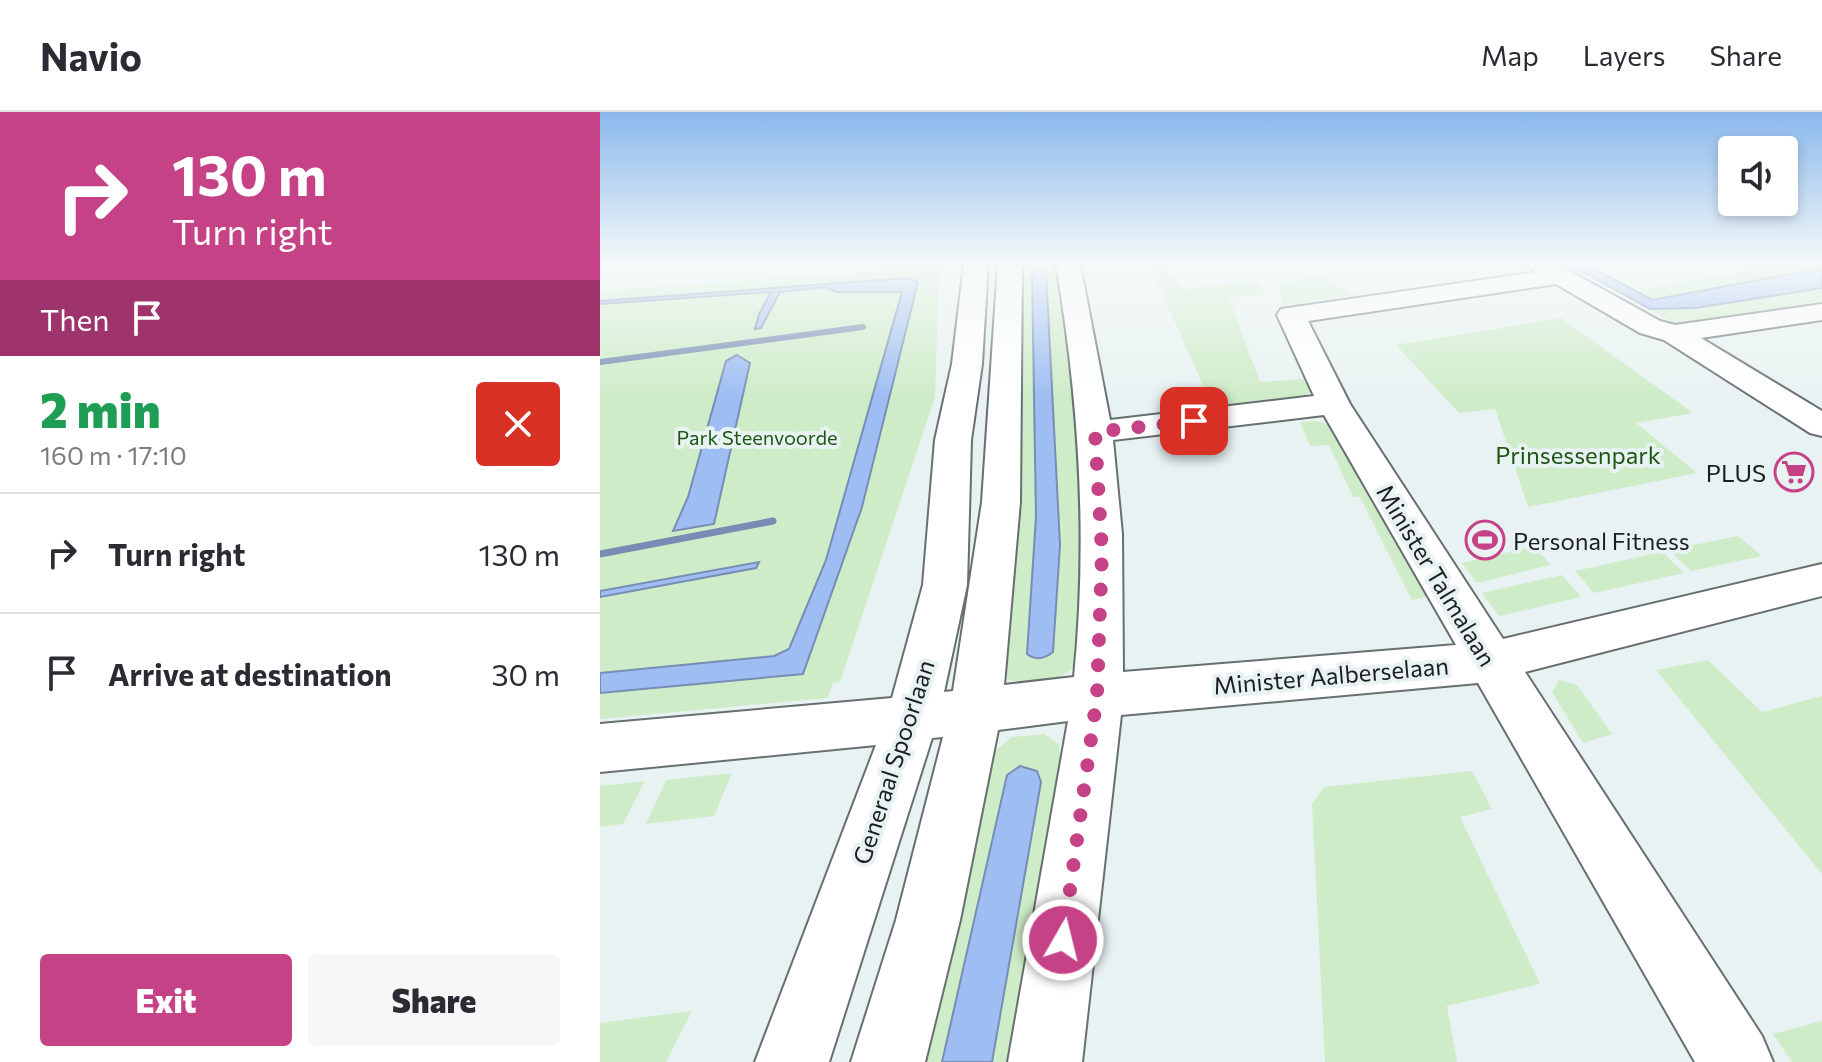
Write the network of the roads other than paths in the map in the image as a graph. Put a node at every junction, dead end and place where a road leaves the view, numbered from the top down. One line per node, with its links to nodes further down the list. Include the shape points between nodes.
1 (972, 308): 15 (street, Generaal Spoorlaan, via 953,440 945,585)
2 (1008, 308): 14 (street, via 1001,502)
3 (1077, 308): 10 (street)
4 (1329, 308): 8 (street, Minister Talmalaan, via 1291,315)
5 (1617, 308): 7 (street)
6 (1822, 312): 7 (street)
7 (1674, 334): 9 (street)
8 (1334, 404): 10 (street); 12 (street, Minister Talmalaan)
9 (1822, 426)
10 (1095, 432): 13 (street, via 1102,552)
11 (1822, 580): 12 (street, Minister Aalberselaan)
12 (1489, 662): 13 (street, Minister Aalberselaan); 20 (street, Minister Talmalaan)
13 (1097, 696): 14 (street, Minister Aalberselaan); 19 (street)
14 (976, 709): 15 (street, Minister Aalberselaan); 18 (street, via 928,920)
15 (913, 716): 16 (street, Minister Aalberselaan); 17 (street, Generaal Spoorlaan)
16 (600, 748)
17 (792, 1062)
18 (888, 1062)
19 (1045, 1062)
20 (1736, 1062)

